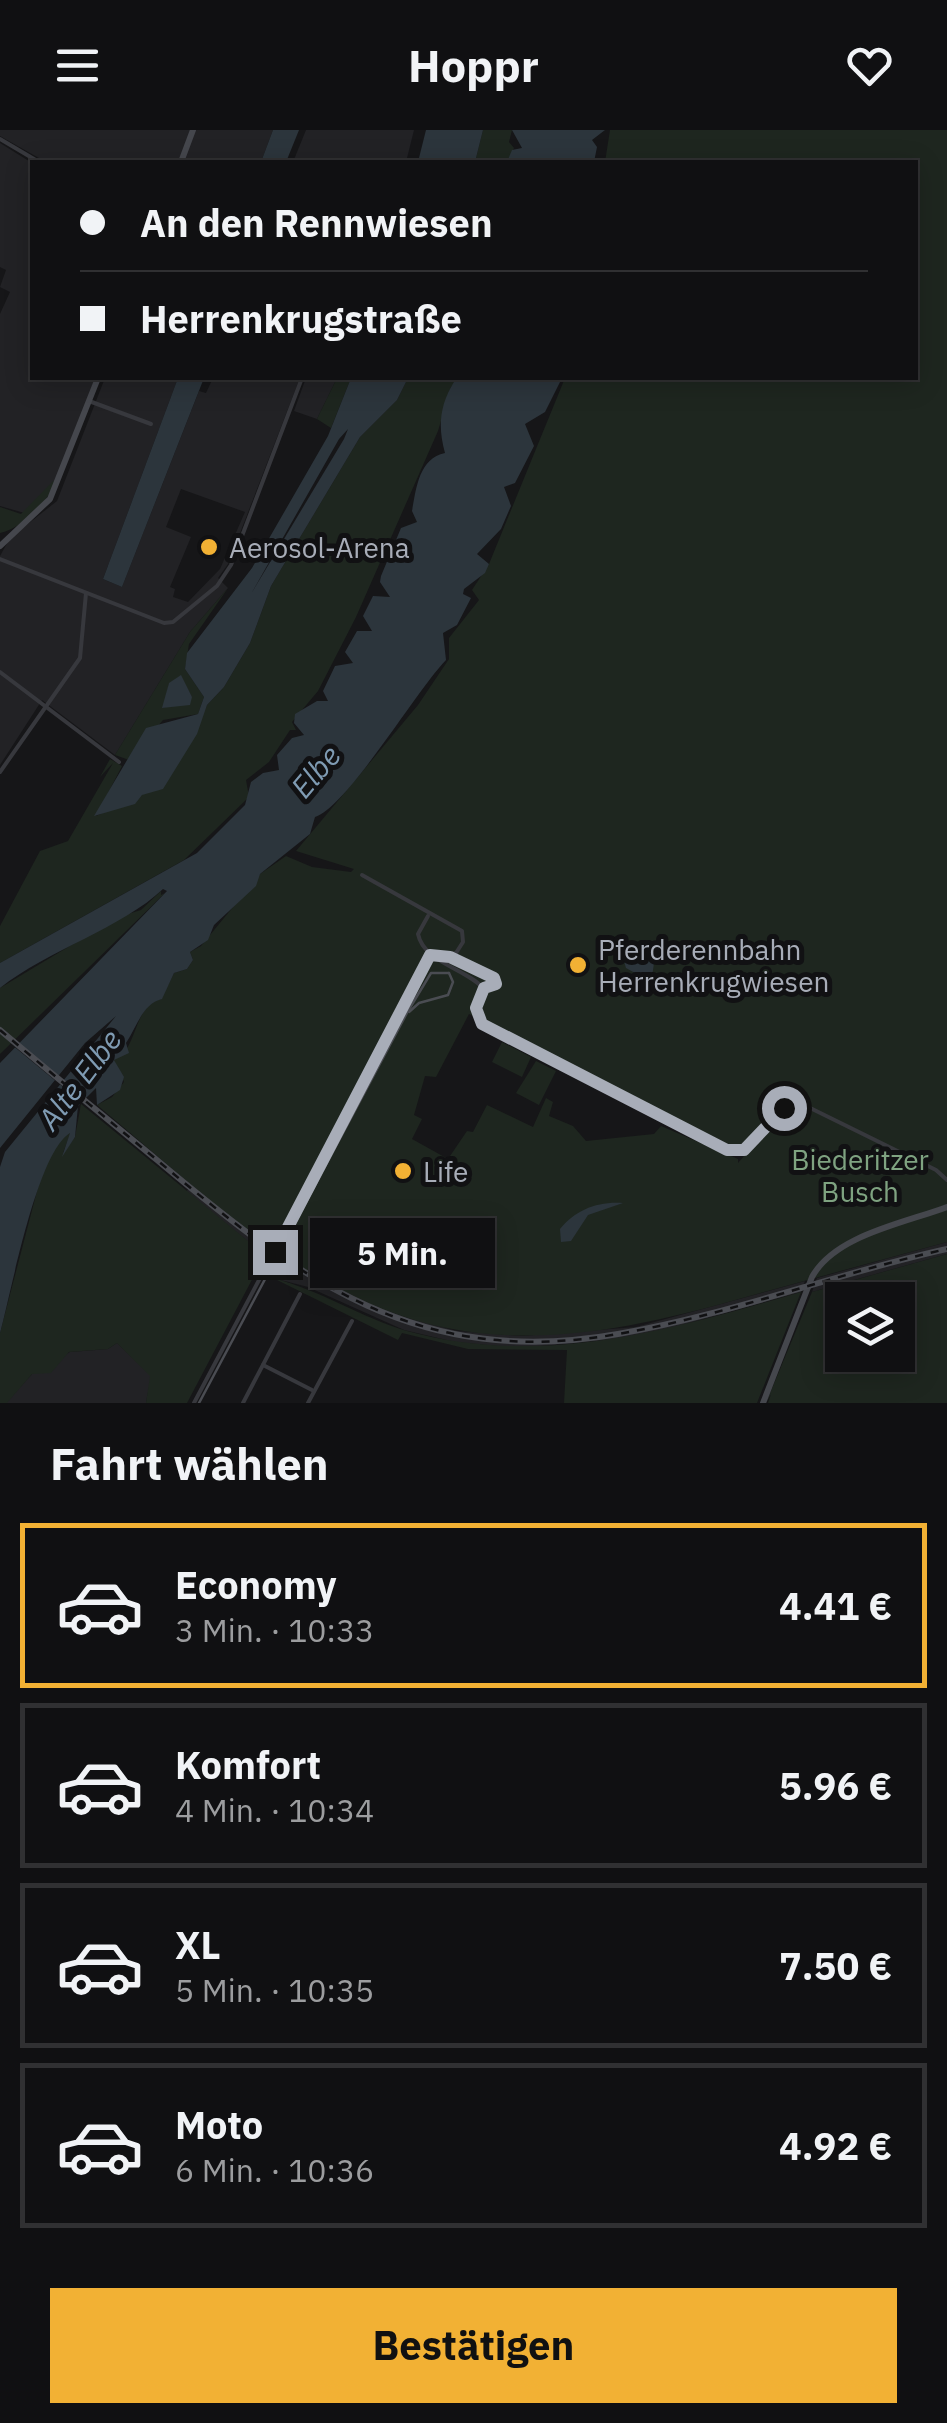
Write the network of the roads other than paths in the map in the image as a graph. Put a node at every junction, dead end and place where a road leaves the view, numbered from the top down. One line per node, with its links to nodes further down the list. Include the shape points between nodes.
1 (193, 130): 4 (street)
2 (0, 139): 3 (street)
3 (35, 160)
4 (182, 160)
5 (97, 380): 7 (street)
6 (301, 380): 11 (street, via 231,565 211,591 164,623)
7 (90, 401): 8 (street); 9 (street, via 50,498)
8 (151, 424)
9 (1, 540)
10 (0, 559): 11 (street)
11 (86, 593): 13 (street, via 81,656)
12 (0, 672): 13 (street)
13 (44, 704): 14 (street); 15 (street)
14 (120, 762)
15 (0, 772)
16 (362, 875): 17 (street)
17 (428, 916): 18 (street, via 418,936); 19 (street, via 462,931 462,946)
18 (433, 956): 19 (street); 20 (street); 27 (street)
19 (450, 957): 20 (street, via 493,976 494,986)
20 (484, 988): 21 (street, via 475,1010 482,1024 727,1150 744,1150 796,1102)
21 (947, 1180)
22 (947, 1207): 30 (street, via 824,1260)
23 (300, 1294): 25 (street)
24 (352, 1320): 26 (street)
25 (263, 1365): 26 (street); 28 (street)
26 (314, 1392): 29 (street)
27 (194, 1403)
28 (243, 1403)
29 (308, 1403)
30 (763, 1403)

